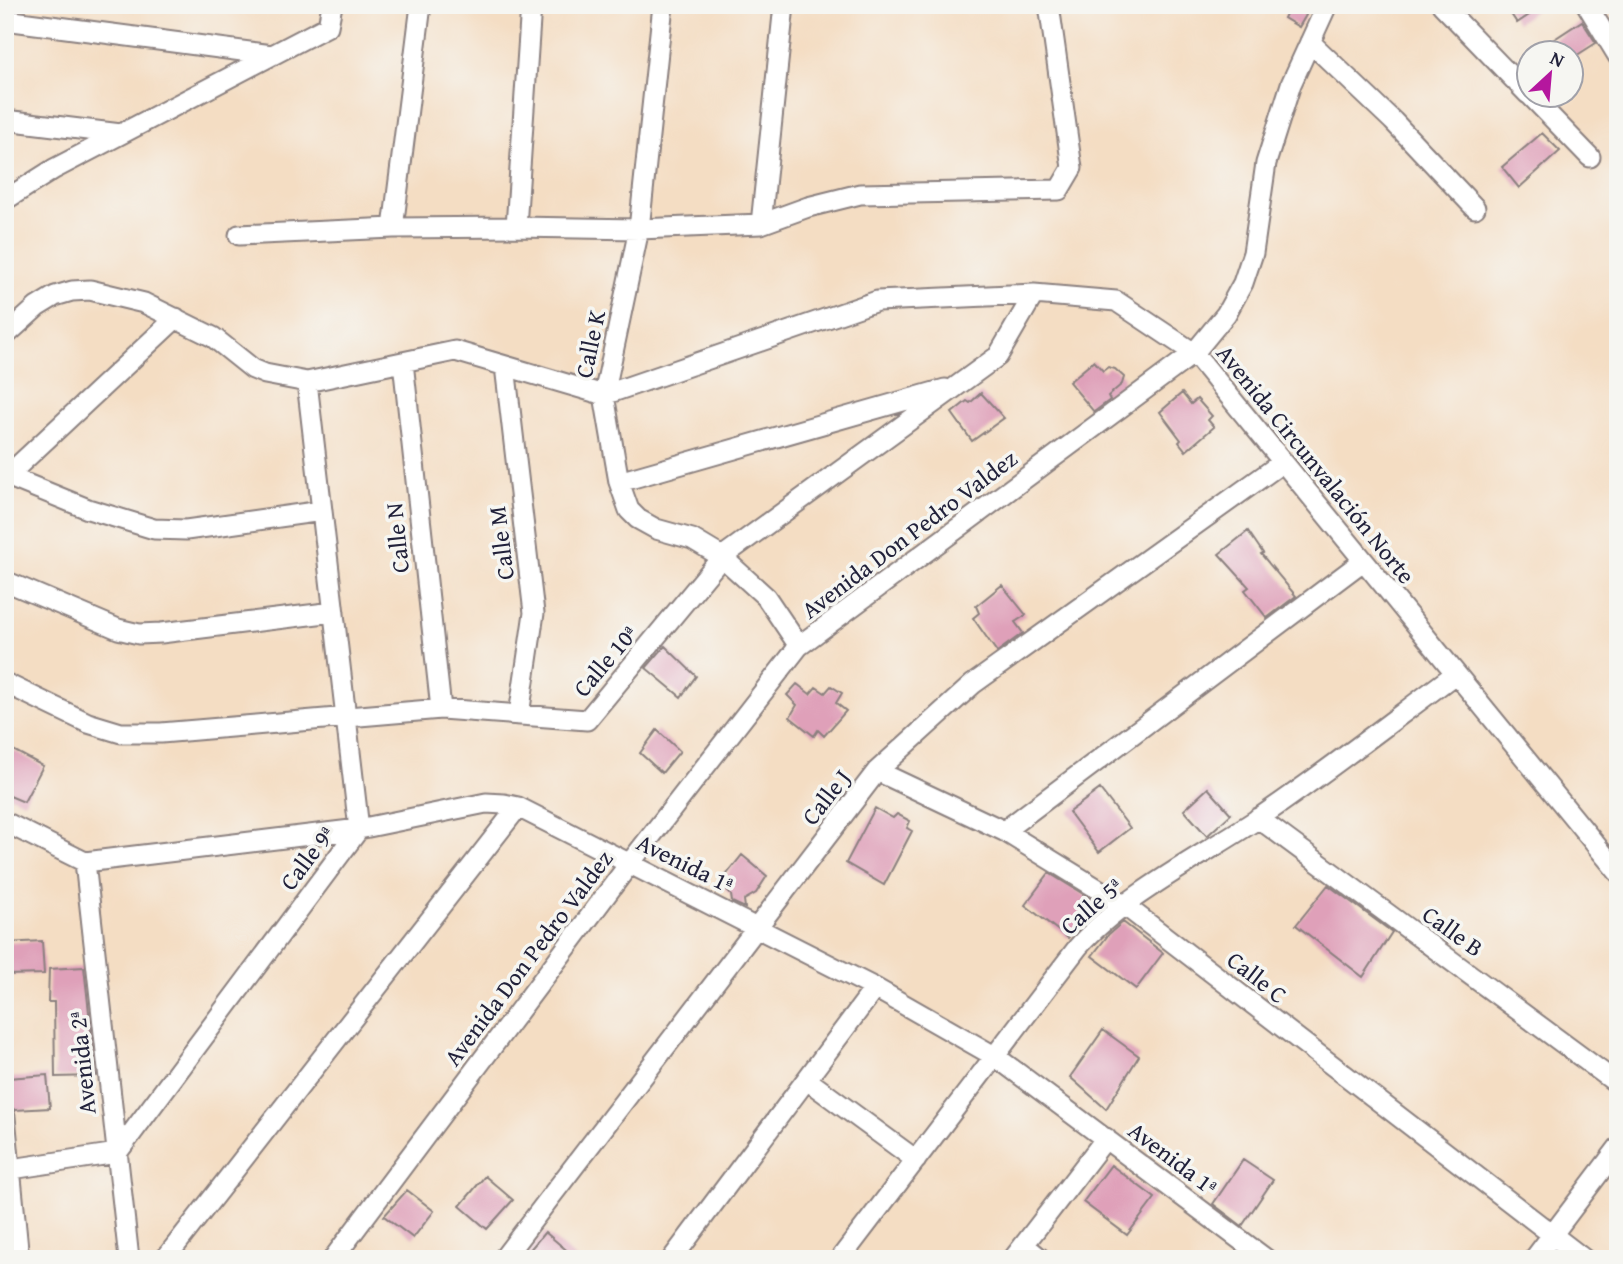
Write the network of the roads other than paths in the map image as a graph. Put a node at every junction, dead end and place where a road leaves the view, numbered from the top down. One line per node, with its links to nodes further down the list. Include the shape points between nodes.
1 (332, 5): 12 (street, via 328,26)
2 (421, 5): 23 (street)
3 (531, 5): 22 (street)
4 (663, 5): 24 (street, Calle K)
5 (784, 5): 21 (street)
6 (1049, 5): 21 (street, via 1072,168 1059,190 860,194)
7 (1327, 5): 11 (street, Avenida Don Pedro Valdez)
8 (1442, 5): 14 (street)
9 (1587, 5): 13 (street)
10 (5, 20): 12 (street)
11 (1310, 43): 20 (street, via 1393,121); 29 (street, Avenida Don Pedro Valdez, via 1291,84 1266,163 1253,253 1243,283 1226,314)
12 (272, 55): 17 (street)
13 (1618, 56)
14 (1514, 79)
15 (1543, 108): 18 (street)
16 (5, 120): 17 (street)
17 (121, 134): 19 (street)
18 (1590, 157)
19 (5, 201)
20 (1475, 208)
21 (761, 225): 24 (street)
22 (516, 227): 23 (street); 24 (street)
23 (393, 228): 25 (street)
24 (639, 229): 34 (street, Calle K)
25 (239, 235)
26 (1034, 294): 29 (street, Avenida Circunvalación Norte, via 1116,300); 33 (street, Calle 10ª, via 998,356); 34 (street, Avenida Circunvalación Norte, via 877,301)
27 (177, 318): 28 (street, via 107,293 72,291 37,307); 32 (street, via 213,337 253,369); 36 (street)
28 (5, 336)
29 (1194, 353): 35 (street, Avenida Circunvalación Norte); 43 (street, Avenida Don Pedro Valdez)
30 (403, 362): 31 (street, via 455,351); 32 (street); 46 (street, Calle N)
31 (505, 366): 34 (street); 47 (street, Calle M, via 534,613)
32 (307, 382): 38 (street, Calle 9ª)
33 (958, 385): 37 (street); 39 (street, Calle 10ª)
34 (604, 395): 37 (street, Calle K)
35 (1283, 462): 40 (street, Avenida Circunvalación Norte); 49 (street, Calle J, via 973,684)
36 (6, 477): 38 (street, via 154,529 186,530)
37 (619, 482): 39 (street, Calle K, via 629,510 638,519 692,538)
38 (322, 511): 42 (street, Calle 9ª)
39 (722, 557): 43 (street, Calle K, via 766,597); 47 (street, Calle 10ª, via 587,720)
40 (1363, 561): 44 (street, Avenida Circunvalación Norte); 54 (street)
41 (5, 581): 42 (street, via 139,634)
42 (334, 612): 48 (street, Calle 9ª)
43 (799, 646): 56 (street, Avenida Don Pedro Valdez)
44 (1455, 674): 51 (street, Calle 5ª); 57 (street, Avenida Circunvalación Norte)
45 (5, 683): 48 (street, Calle 10ª, via 88,723 121,733)
46 (441, 709): 47 (street, Calle 10ª); 48 (street, Calle 10ª)
47 (519, 715)
48 (346, 718): 53 (street, Calle 9ª)
49 (877, 771): 54 (street, Calle C); 59 (street, Calle J)
50 (518, 807): 53 (street, Avenida 1ª, via 486,803); 56 (street, Avenida 1ª); 74 (street)
51 (1258, 818): 58 (street, Calle 5ª); 63 (street, Calle B)
52 (5, 822): 55 (street)
53 (359, 829): 55 (street, Avenida 1ª); 67 (street, Calle 9ª)
54 (1004, 831): 58 (street, Calle C)
55 (85, 862): 67 (street, Avenida 2ª)
56 (630, 863): 59 (street, Avenida 1ª); 75 (street, Avenida Don Pedro Valdez)
57 (1618, 872)
58 (1124, 905): 61 (street, Calle 5ª, via 1087,937); 70 (street, Calle C)
59 (757, 926): 60 (street, Avenida 1ª); 76 (street, Calle J)
60 (875, 988): 61 (street, Avenida 1ª); 62 (street)
61 (996, 1057): 65 (street, Avenida 1ª); 68 (street, Calle 5ª)
62 (807, 1080): 68 (street); 77 (street)
63 (1618, 1084)
64 (5, 1117): 69 (street)
65 (1105, 1138): 71 (street); 80 (street, Avenida 1ª)
66 (1618, 1148): 70 (street)
67 (117, 1153): 69 (street); 73 (street, Avenida 2ª)
68 (916, 1160): 78 (street, Calle 5ª)
69 (8, 1169): 72 (street)
70 (1553, 1236): 81 (street); 82 (street, Calle C)
71 (1018, 1252): 79 (street)
72 (19, 1259)
73 (129, 1259)
74 (165, 1259)
75 (333, 1259)
76 (503, 1259)
77 (672, 1259)
78 (840, 1259)
79 (1041, 1259)
80 (1266, 1259)
81 (1534, 1259)
82 (1584, 1259)

